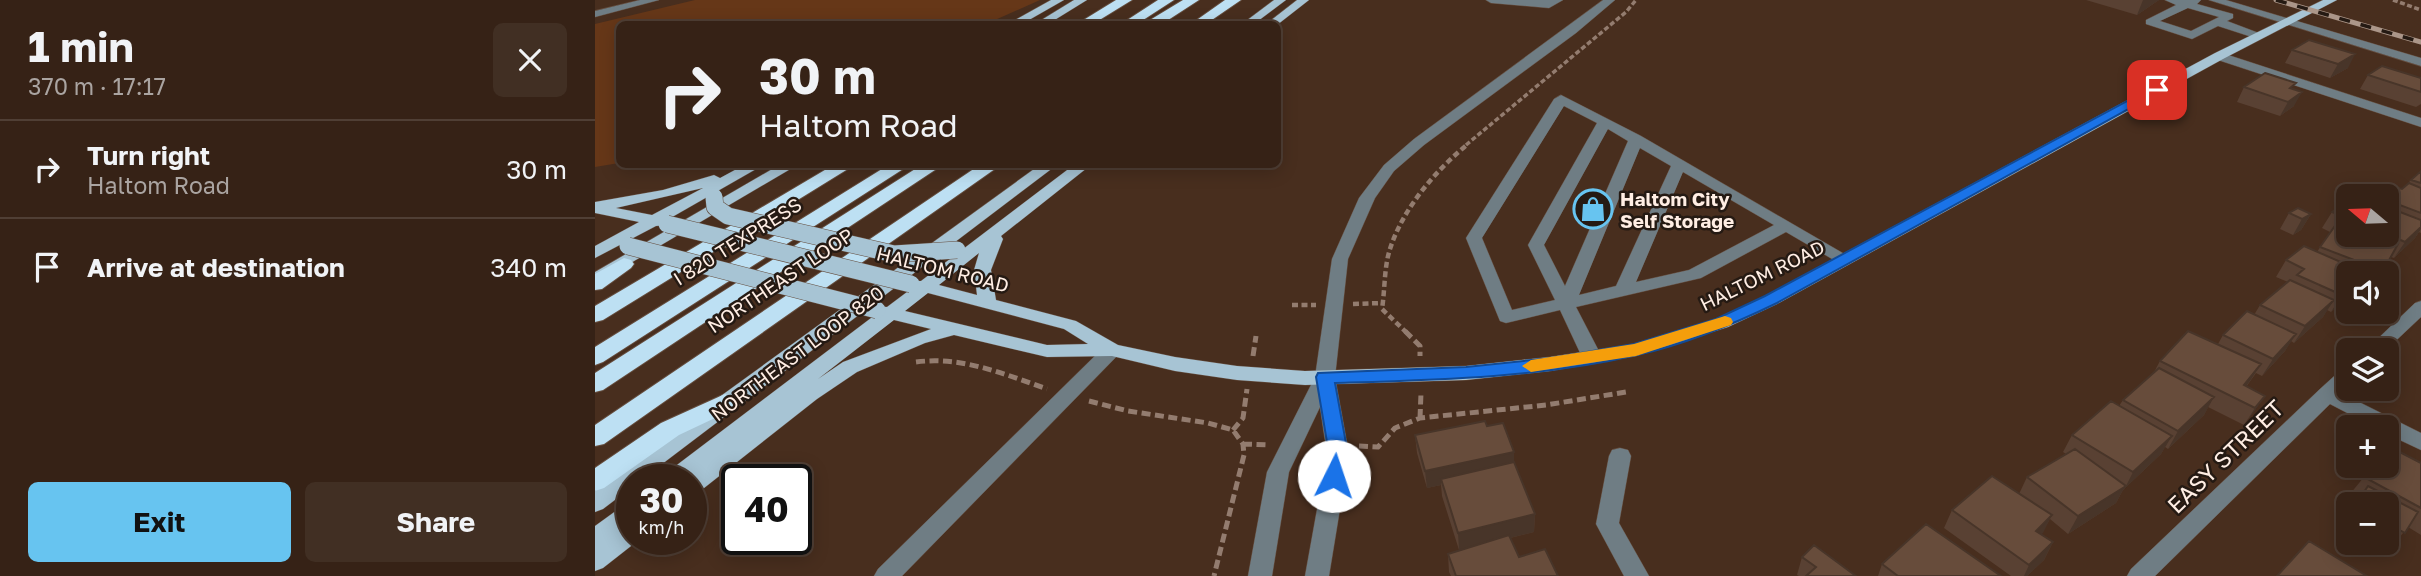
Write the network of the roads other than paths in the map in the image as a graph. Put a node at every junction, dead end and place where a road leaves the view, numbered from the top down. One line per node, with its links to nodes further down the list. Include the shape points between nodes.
1 (655, 0): 17 (street)
2 (1059, 0): 18 (main road)
3 (1082, 0): 19 (main road)
4 (1125, 0): 20 (highway)
5 (1167, 0): 21 (highway)
6 (1192, 0): 22 (highway)
7 (1234, 0): 23 (highway)
8 (1281, 0): 24 (main road)
9 (1304, 0): 25 (main road)
10 (1491, 0): 11 (street, via 1549,5)
11 (1558, 0)
12 (1610, 0): 67 (street, via 1389,168 1367,198 1341,258)
13 (2170, 0): 16 (street)
14 (2214, 0): 26 (street)
15 (2332, 0): 26 (main road, HALTOM ROAD)
16 (2190, 2): 27 (street, via 2229,16); 27 (street, via 2150,22 2192,35)
17 (595, 14)
18 (1020, 21)
19 (1044, 21)
20 (1089, 21)
21 (1133, 21)
22 (1159, 21)
23 (1202, 21)
24 (1251, 21)
25 (1275, 21)
26 (2285, 21): 28 (main road, HALTOM ROAD); 30 (street)
27 (2217, 22): 28 (street)
28 (2258, 35): 29 (main road, HALTOM ROAD)
29 (2219, 55): 32 (street); 52 (main road, HALTOM ROAD)
30 (2421, 62)
31 (1605, 122): 33 (street); 58 (street, via 1535,245); 58 (street, via 1561,99 1474,238 1506,317)
32 (2421, 123)
33 (1636, 139): 34 (street); 58 (street)
34 (1679, 164): 47 (street); 56 (street)
35 (750, 168): 45 (main road, via 693,187)
36 (752, 168): 44 (main road)
37 (784, 168): 50 (main road)
38 (841, 168): 61 (highway)
39 (897, 168): 65 (highway, I 820 TEXPRESS)
40 (930, 168): 68 (highway)
41 (987, 168): 72 (highway, NORTHEAST LOOP)
42 (1046, 168): 71 (main road)
43 (1080, 168): 48 (main road, NORTHEAST LOOP 820)
44 (727, 182): 46 (main road); 48 (main road, bridge, via 715,197 715,207 727,216 894,254 957,250)
45 (595, 207): 46 (main road, HALTOM ROAD)
46 (661, 222): 50 (main road); 55 (main road, HALTOM ROAD, bridge)
47 (1786, 225): 52 (street); 56 (street, via 1695,274)
48 (999, 231): 55 (main road, NORTHEAST LOOP 820); 57 (main road, via 981,262)
49 (595, 237): 50 (main road, HALTOM ROAD)
50 (623, 251): 51 (main road); 53 (main road); 54 (highway); 60 (main road, HALTOM ROAD, bridge)
51 (595, 253)
52 (1845, 259): 66 (main road, HALTOM ROAD, via 1722,323 1636,350)
53 (595, 279)
54 (595, 284)
55 (918, 286): 57 (main road, HALTOM ROAD); 60 (main road, NORTHEAST LOOP 820)
56 (1624, 289): 58 (street)
57 (988, 304): 64 (main road, HALTOM ROAD, via 1070,326)
58 (1566, 305): 66 (street)
59 (2421, 307): 63 (street)
60 (883, 312): 62 (main road, HALTOM ROAD); 75 (main road, NORTHEAST LOOP 820)
61 (595, 315)
62 (952, 329): 64 (main road, HALTOM ROAD, via 1047,351); 76 (main road, via 850,367)
63 (2388, 338)
64 (1112, 349): 67 (main road, HALTOM ROAD, via 1174,365); 83 (street)
65 (595, 357)
66 (1592, 357): 67 (main road, HALTOM ROAD, via 1466,373)
67 (1325, 377): 84 (street, via 1278,472); 85 (street, via 1338,454)
68 (595, 384)
69 (2336, 386): 70 (street, EASY STREET)
70 (2327, 394): 73 (street); 87 (street, EASY STREET)
71 (725, 403): 77 (highway, via 670,429); 78 (main road)
72 (595, 437)
73 (2421, 442)
74 (1621, 456): 86 (street, via 1607,524)
75 (693, 464)
76 (707, 474)
77 (595, 481)
78 (595, 503)
79 (616, 523): 80 (main road)
80 (595, 539)
81 (616, 545): 82 (main road)
82 (595, 561)
83 (886, 576)
84 (1260, 576)
85 (1317, 576)
86 (1637, 576)
87 (2140, 576)

